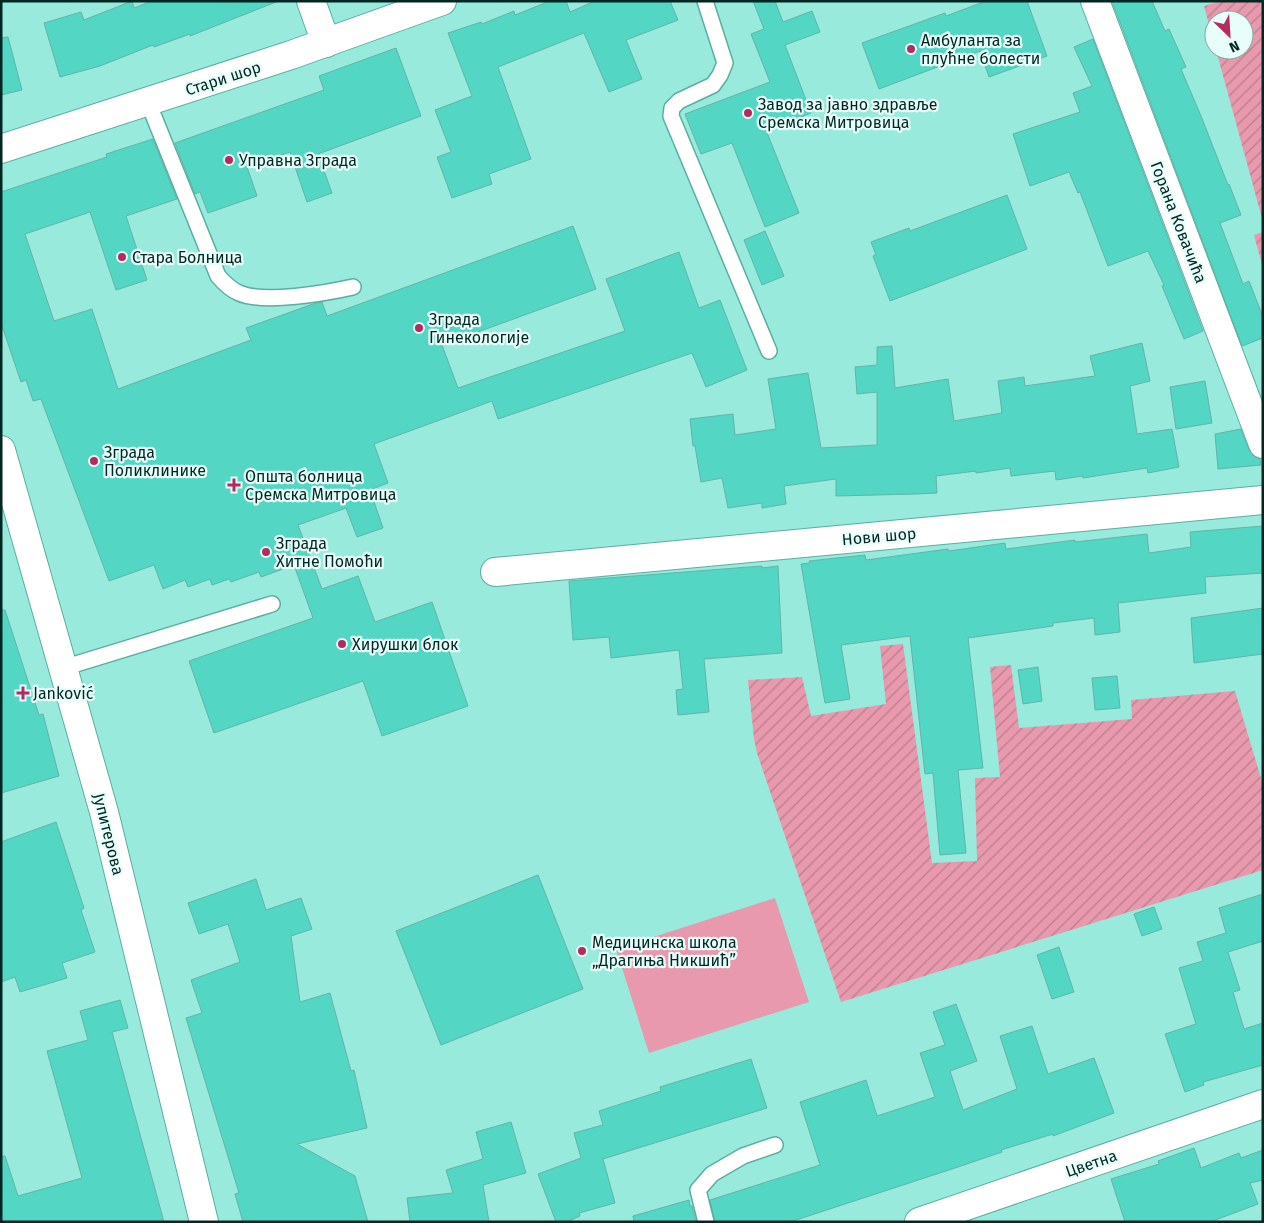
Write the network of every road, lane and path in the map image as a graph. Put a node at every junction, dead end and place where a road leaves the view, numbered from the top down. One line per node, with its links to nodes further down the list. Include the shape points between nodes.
1 (311, 1): 5 (street)
2 (442, 1): 5 (street, Стари шор)
3 (705, 1): 9 (lane, via 724,63 713,85 679,101 672,108 671,116)
4 (1095, 1): 10 (street, Горана Ковачића)
5 (326, 43): 6 (street, Стари шор)
6 (148, 102): 7 (street, Стари шор); 8 (lane, via 223,282 252,297 332,292)
7 (1, 149)
8 (353, 286)
9 (769, 351)
10 (1263, 444)
11 (1, 450): 15 (street, Јупитерова)
12 (1263, 500): 13 (street, Нови шор)
13 (495, 572)
14 (272, 604): 15 (lane)
15 (63, 668): 18 (street, Јупитерова, via 104,812)
16 (1263, 1104): 20 (street, Цветна)
17 (775, 1145): 19 (lane, via 743,1156 712,1174 698,1190)
18 (204, 1222)
19 (706, 1222)
20 (919, 1222)

